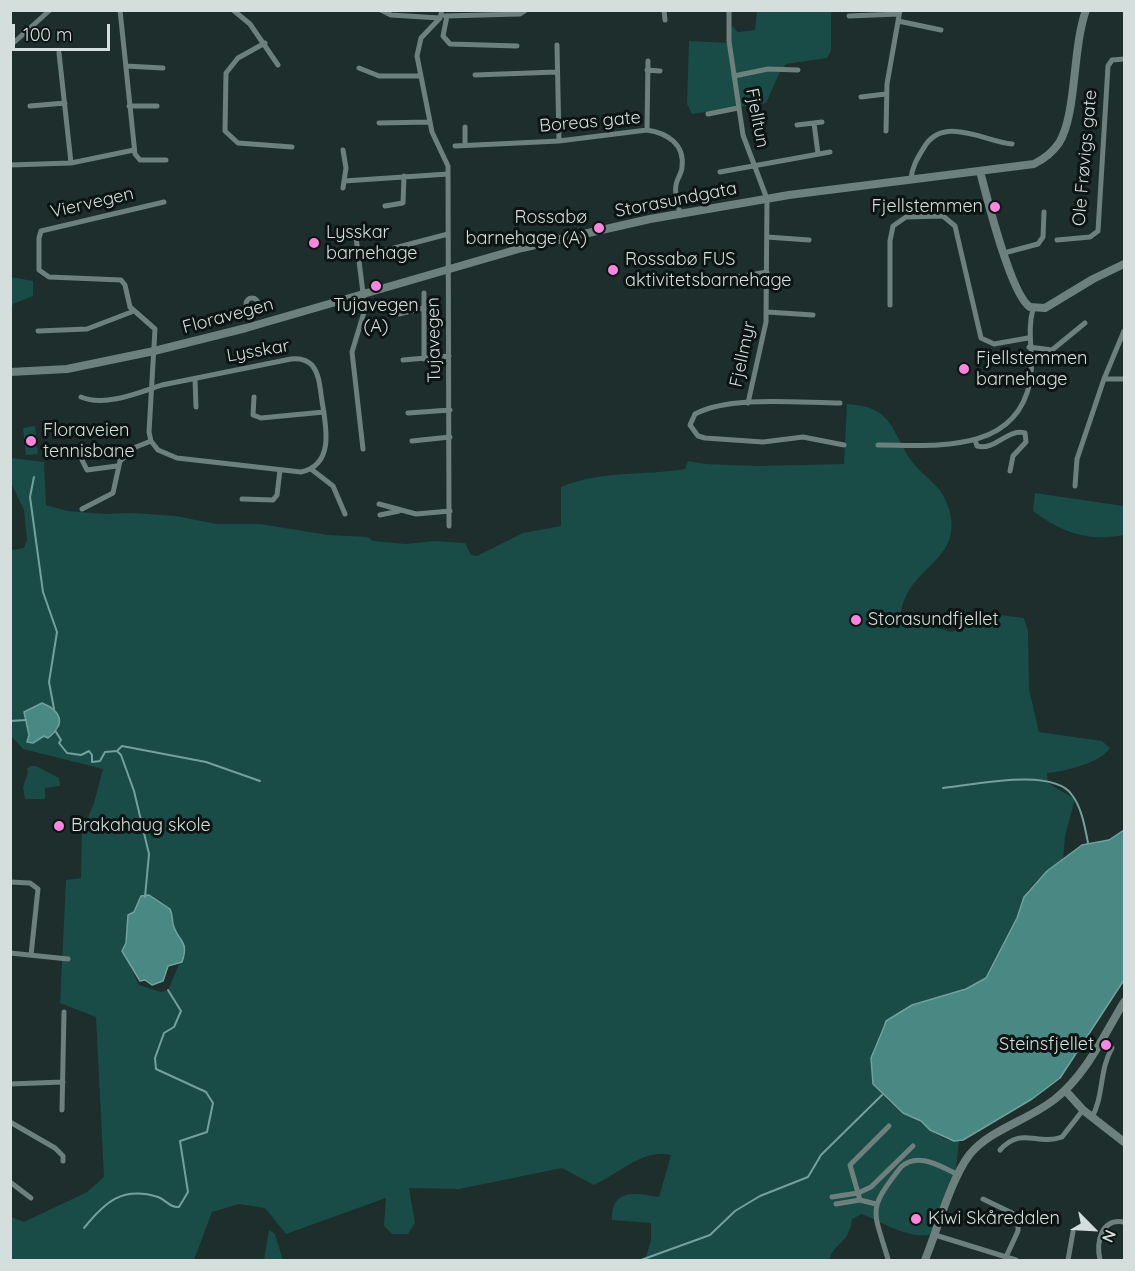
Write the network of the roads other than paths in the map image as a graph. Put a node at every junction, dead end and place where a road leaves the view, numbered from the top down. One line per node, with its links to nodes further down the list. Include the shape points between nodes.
1 (50, 10): 16 (street)
2 (120, 10): 22 (street)
3 (233, 10): 14 (street)
4 (381, 10): 9 (street, via 391,15)
5 (526, 10): 9 (street, via 520,15)
6 (664, 10): 12 (street)
7 (729, 10): 31 (street, Fjelltun)
8 (1086, 10): 61 (street, Storasundgata, via 1076,45 1065,128 1058,144 1034,164)
9 (443, 15): 17 (street, via 443,36 450,44); 30 (street, Tujavegen, via 417,47)
10 (899, 15): 11 (street); 13 (street); 32 (street)
11 (849, 16)
12 (665, 20)
13 (941, 30)
14 (265, 43): 21 (street); 52 (street, via 238,58 226,73 225,131 238,144)
15 (557, 45): 28 (street)
16 (10, 46)
17 (517, 46)
18 (59, 53): 34 (street)
19 (1125, 59): 77 (street, Ole Frøvigs gate, via 1112,60 1108,66 1098,231 1090,237)
20 (648, 61): 25 (street)
21 (278, 65)
22 (126, 66): 23 (street); 36 (street)
23 (163, 68)
24 (359, 68): 30 (street, via 379,76)
25 (647, 70): 27 (street); 46 (street)
26 (798, 70): 31 (street, Fjelltun, via 768,69)
27 (660, 71)
28 (556, 72): 29 (street); 48 (street)
29 (475, 75)
30 (421, 76): 40 (street, Tujavegen)
31 (734, 76): 38 (street, Fjelltun)
32 (886, 94): 33 (street); 47 (street)
33 (861, 97)
34 (65, 103): 35 (street); 58 (street)
35 (30, 106)
36 (129, 106): 37 (street); 53 (street)
37 (158, 106)
38 (738, 108): 39 (street); 60 (street, Fjelltun)
39 (708, 114)
40 (430, 122): 42 (street); 63 (street, Tujavegen, via 434,138 446,156)
41 (822, 122): 43 (street)
42 (379, 123)
43 (814, 123): 44 (street); 56 (street)
44 (797, 125)
45 (465, 127): 50 (street)
46 (647, 130): 48 (street, Boreas gate); 72 (street, Boreas gate, via 666,135 679,147 682,165 676,187)
47 (886, 131)
48 (559, 141): 50 (street, Boreas gate)
49 (1012, 144): 65 (street, via 967,131 936,134 916,160)
50 (465, 145): 51 (street, Boreas gate)
51 (455, 146)
52 (292, 147)
53 (134, 150): 57 (street, via 136,157 144,161); 58 (street)
54 (343, 150): 66 (street)
55 (830, 152): 56 (street, Fjelltun)
56 (818, 154): 60 (street, Fjelltun)
57 (166, 160)
58 (71, 162): 59 (street)
59 (10, 165)
60 (752, 165): 62 (street, Fjelltun); 68 (street, Fjelltun)
61 (980, 171): 65 (street, Storasundgata); 79 (street)
62 (720, 172)
63 (448, 174): 64 (street); 74 (street, Tujavegen)
64 (404, 176): 66 (street); 70 (street, via 403,203)
65 (912, 179): 68 (street, Storasundgata)
66 (347, 181): 67 (street)
67 (343, 188)
68 (767, 199): 72 (street, Storasundgata); 75 (street, Fjellmyr)
69 (164, 202): 89 (street, Viervegen, via 47,228 39,238 39,270 43,275 121,280)
70 (385, 206)
71 (1044, 212): 79 (street, via 1043,237 1038,244)
72 (680, 213): 81 (street, Storasundgata, via 568,237)
73 (355, 229): 84 (street)
74 (448, 234): 78 (street); 81 (street, Tujavegen)
75 (767, 237): 76 (street); 82 (street, Fjellmyr)
76 (809, 240)
77 (1056, 240)
78 (383, 251)
79 (1004, 253): 88 (street, via 1019,294)
80 (1125, 264): 88 (street, via 1045,308)
81 (449, 269): 84 (street, Floravegen); 99 (street, Tujavegen)
82 (767, 272): 83 (street); 90 (street, Fjellmyr)
83 (708, 282)
84 (364, 292): 98 (street, Floravegen); 121 (street, via 364,315 352,352)
85 (424, 293): 87 (street)
86 (890, 305): 96 (street, via 893,226 906,217 943,216 954,226 981,338 994,344)
87 (423, 308): 91 (street); 100 (street)
88 (1033, 309): 96 (street)
89 (134, 311): 94 (street, via 87,328); 98 (street, Viervegen, via 155,329)
90 (767, 312): 92 (street, Fjellmyr); 109 (street, Fjellmyr)
91 (399, 314)
92 (813, 315)
93 (1085, 323): 97 (street, via 1052,350)
94 (38, 331)
95 (1125, 331): 105 (street)
96 (1028, 338): 97 (street)
97 (1029, 347): 116 (street, via 1030,380 1023,402 1004,425)
98 (154, 351): 102 (street, Floravegen, via 85,366); 106 (street)
99 (449, 357): 100 (street); 112 (street, Tujavegen)
100 (424, 358): 101 (street)
101 (403, 360)
102 (10, 372)
103 (195, 379): 106 (street, Lysskar); 111 (street); 113 (street, Lysskar, via 291,359 304,360 316,373)
104 (1125, 379): 105 (street)
105 (1104, 380): 127 (street, via 1077,459)
106 (152, 388): 108 (street, Lysskar, via 95,402); 117 (street)
107 (254, 397): 113 (street, via 253,415 261,418)
108 (81, 398)
109 (748, 403): 110 (street); 119 (street, via 702,410 691,419 693,431 705,438 763,442 803,436)
110 (840, 404)
111 (196, 407)
112 (450, 410): 114 (street); 115 (street, Tujavegen)
113 (324, 412): 124 (street, Lysskar, via 326,445)
114 (408, 413)
115 (450, 437): 118 (street); 132 (street, Tujavegen)
116 (975, 440): 120 (street, via 947,445); 126 (street, via 977,446 987,447 1016,432 1025,433 1026,442 1013,456)
117 (151, 441): 123 (street, via 130,451); 125 (street, via 163,454 177,458)
118 (412, 441)
119 (843, 445)
120 (878, 445)
121 (363, 449)
122 (82, 460): 123 (street, via 87,470)
123 (117, 466): 130 (street, via 113,493)
124 (311, 469): 125 (street); 133 (street, via 333,486)
125 (280, 470): 128 (street, via 273,500)
126 (1010, 471)
127 (1075, 486)
128 (242, 499)
129 (379, 504): 131 (street)
130 (82, 509)
131 (400, 511): 132 (street); 134 (street)
132 (450, 512): 135 (street, Tujavegen)
133 (345, 514)
134 (380, 515)
135 (449, 526)
136 (10, 882): 138 (street, via 30,883 38,889)
137 (10, 953): 138 (street)
138 (31, 955): 139 (street)
139 (68, 959)
140 (1125, 1002): 145 (street, via 1083,1070)
141 (64, 1012): 143 (street)
142 (1112, 1048): 148 (street, via 1103,1067)
143 (63, 1082): 144 (street); 146 (street)
144 (10, 1084)
145 (1065, 1090): 147 (street); 155 (street, via 1041,1109 985,1141 972,1152)
146 (62, 1110)
147 (1083, 1110): 148 (street); 153 (street, via 1062,1137 1018,1137)
148 (1092, 1117): 151 (street)
149 (10, 1122): 154 (street, via 55,1148)
150 (889, 1126): 157 (street, via 852,1162 850,1169)
151 (1125, 1142)
152 (914, 1146): 157 (street, via 871,1187)
153 (1000, 1150)
154 (63, 1161)
155 (959, 1175): 163 (street, via 912,1160 901,1167); 166 (street)
156 (10, 1182): 159 (street)
157 (858, 1192): 158 (street); 160 (street)
158 (832, 1197)
159 (31, 1198)
160 (860, 1200): 162 (street); 163 (street)
161 (984, 1200): 167 (street, via 1018,1220 1018,1231)
162 (836, 1204)
163 (876, 1204): 168 (street, via 875,1216)
164 (1125, 1222): 172 (street, via 1114,1222 1103,1230 1098,1244)
165 (1073, 1232): 171 (street)
166 (935, 1235): 167 (street); 169 (street)
167 (1006, 1257): 170 (street)
168 (888, 1259)
169 (926, 1260)
170 (1016, 1260)
171 (1068, 1260)
172 (1100, 1260)

